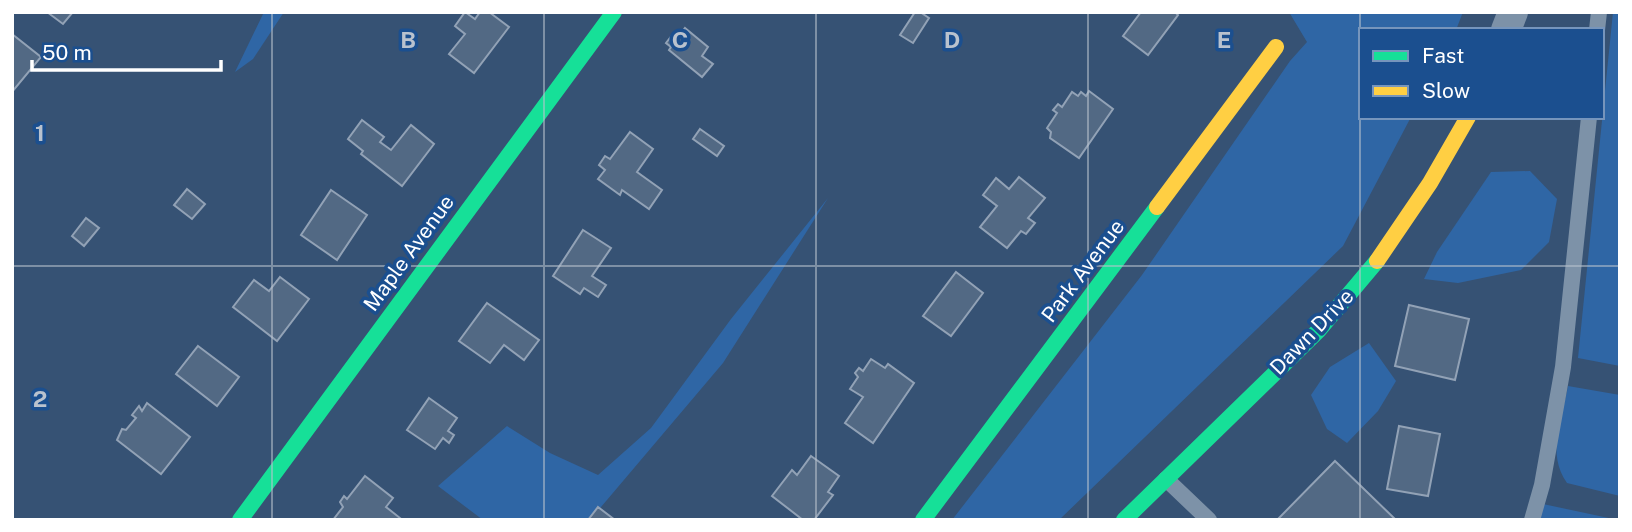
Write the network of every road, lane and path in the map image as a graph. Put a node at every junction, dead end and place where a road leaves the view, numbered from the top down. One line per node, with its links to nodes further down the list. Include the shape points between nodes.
1 (614, 12): 6 (street, Maple Avenue)
2 (1276, 47): 7 (street, Park Avenue)
3 (1467, 119): 5 (street, Dawn Drive, via 1372,268 1318,331)
4 (1589, 119): 10 (lane, via 1563,366)
5 (1166, 479): 8 (street, Dawn Drive); 9 (lane)
6 (240, 520)
7 (923, 520)
8 (1124, 520)
9 (1209, 520)
10 (1532, 520)

